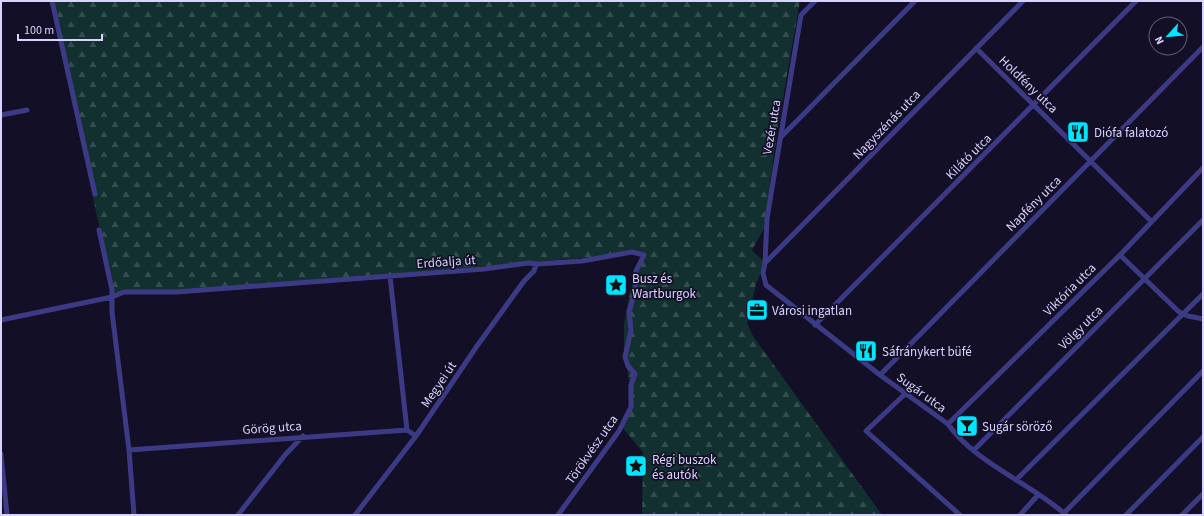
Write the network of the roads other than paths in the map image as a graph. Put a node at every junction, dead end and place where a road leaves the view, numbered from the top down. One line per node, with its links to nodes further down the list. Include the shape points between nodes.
1 (52, 1): 14 (street)
2 (815, 1): 11 (street, Vezér utca, via 801,15)
3 (915, 1): 11 (street)
4 (1023, 1): 7 (street, Nagyszénás utca)
5 (1136, 1): 8 (street, Kilátó utca)
6 (1203, 47): 12 (street, Napfény utca)
7 (976, 48): 8 (street, Holdfény utca); 20 (street, Nagyszénás utca)
8 (1034, 104): 12 (street, Holdfény utca); 29 (street, Kilátó utca)
9 (27, 110): 10 (street)
10 (1, 115)
11 (781, 138): 20 (street, Vezér utca, via 767,219)
12 (1091, 159): 16 (street, Holdfény utca); 31 (street, Napfény utca)
13 (1203, 168): 16 (street, Viktória utca)
14 (94, 194)
15 (1203, 220): 23 (street, Völgy utca)
16 (1152, 221): 19 (street, Viktória utca)
17 (99, 230): 25 (street)
18 (644, 255): 21 (street, Erdőalja út, via 632,252 582,261); 49 (street, Törökvész utca, via 636,271 634,296 628,312 631,330 625,357 635,374 631,385 631,407 619,431)
19 (1120, 255): 23 (street); 33 (street, Viktória utca)
20 (766, 263): 29 (street, Sugár utca, via 763,273 766,285)
21 (536, 264): 22 (street, Erdőalja út); 36 (street, Megyei út, via 534,271 477,346)
22 (390, 276): 25 (street, Erdőalja út, via 176,292 129,292); 34 (street)
23 (1144, 278): 26 (street); 39 (street, Völgy utca)
24 (1203, 294): 26 (street)
25 (112, 296): 28 (street, Erdőalja út); 38 (street)
26 (1183, 314): 27 (street); 41 (street)
27 (1203, 319)
28 (1, 320)
29 (815, 325): 31 (street, Sugár utca)
30 (1203, 371): 44 (street)
31 (880, 375): 32 (street, Sugár utca)
32 (905, 394): 33 (street, Sugár utca); 50 (street, via 866,431)
33 (948, 424): 39 (street, Sugár utca, via 957,436)
34 (407, 430): 35 (street, Görög utca); 36 (street)
35 (303, 436): 38 (street, Görög utca); 47 (street)
36 (416, 436): 48 (street, Megyei út)
37 (1203, 437): 52 (street)
38 (129, 450): 46 (street)
39 (974, 450): 41 (street, Sugár utca)
40 (1, 454): 45 (street)
41 (1016, 480): 43 (street, Sugár utca)
42 (1203, 494): 53 (street)
43 (1038, 495): 44 (street, Sugár utca); 51 (street)
44 (1065, 514)
45 (7, 515)
46 (134, 515)
47 (238, 515)
48 (355, 515)
49 (558, 515)
50 (960, 515)
51 (1020, 515)
52 (1126, 515)
53 (1182, 515)

